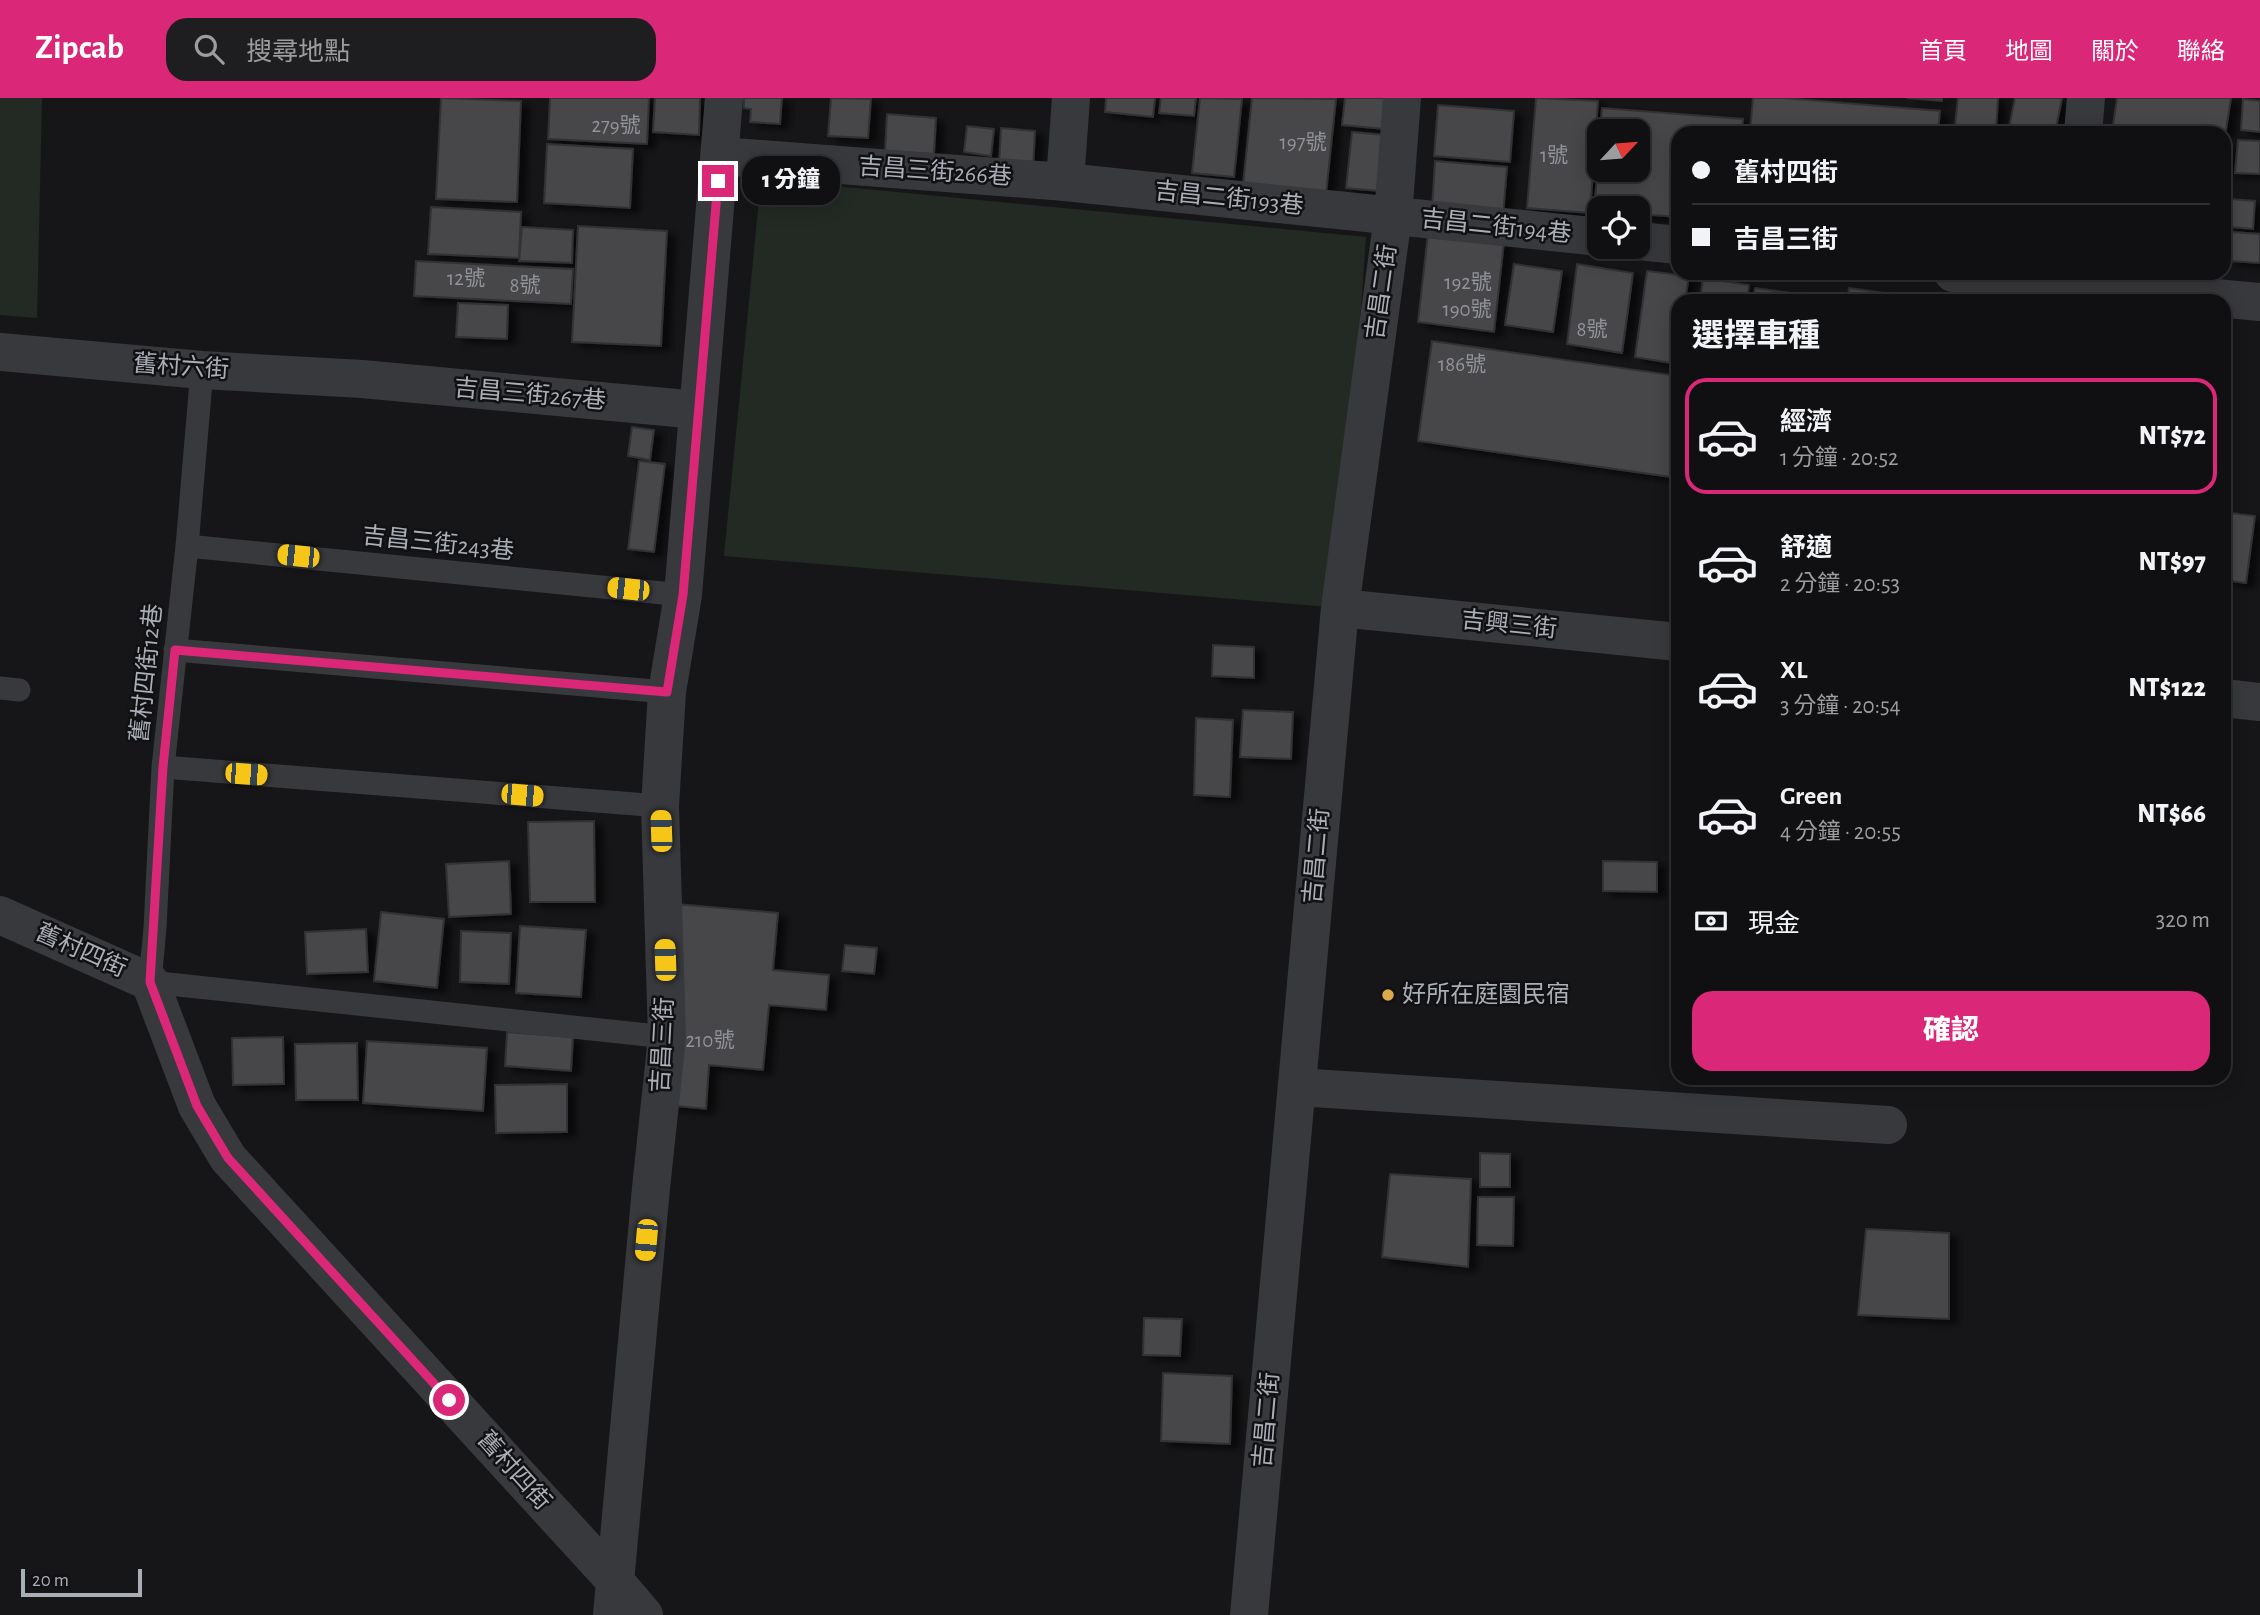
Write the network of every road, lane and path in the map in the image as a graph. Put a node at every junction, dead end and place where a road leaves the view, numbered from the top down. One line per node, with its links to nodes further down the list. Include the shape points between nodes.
1 (724, 98): 6 (street, 吉昌三街)
2 (1071, 98): 7 (street)
3 (1402, 98): 8 (street, 吉昌二街)
4 (2085, 98): 5 (street)
5 (2083, 126)
6 (720, 156): 7 (street, 吉昌三街266巷); 20 (street, 吉昌三街)
7 (1065, 181): 8 (street, 吉昌二街193巷)
8 (1393, 216): 9 (street, 吉昌二街194巷); 23 (street, 吉昌二街)
9 (1587, 236)
10 (1650, 242): 11 (street)
11 (1671, 244)
12 (2017, 280): 13 (street)
13 (2072, 286): 14 (street)
14 (2166, 294)
15 (2231, 300): 16 (street)
16 (2260, 302)
17 (0, 352): 18 (street, 舊村六街)
18 (202, 370): 19 (street, 舊村六街); 21 (lane, 舊村四街12巷)
19 (362, 379): 20 (street, 吉昌三街267巷)
20 (698, 410): 22 (street, 吉昌三街)
21 (187, 546): 22 (lane, 吉昌三街243巷); 25 (lane, 舊村四街12巷)
22 (683, 595): 26 (street, 吉昌三街)
23 (1340, 608): 24 (street, 吉興三街); 34 (street, 吉昌二街)
24 (1671, 641)
25 (175, 650): 26 (lane); 29 (lane, 舊村四街12巷)
26 (667, 692): 30 (street, 吉昌三街)
27 (2231, 699): 28 (street)
28 (2260, 702)
29 (163, 767): 30 (lane); 32 (lane, 舊村四街12巷)
30 (660, 806): 33 (street, 吉昌三街)
31 (0, 915): 32 (street, 舊村四街)
32 (150, 982): 33 (lane); 36 (street, 舊村四街, via 197,1106 228,1158)
33 (667, 1037): 36 (street, 吉昌三街)
34 (1297, 1087): 35 (street); 38 (street, 吉昌二街)
35 (1888, 1125)
36 (614, 1598): 37 (street, 舊村四街)
37 (644, 1615)
38 (1249, 1615)

